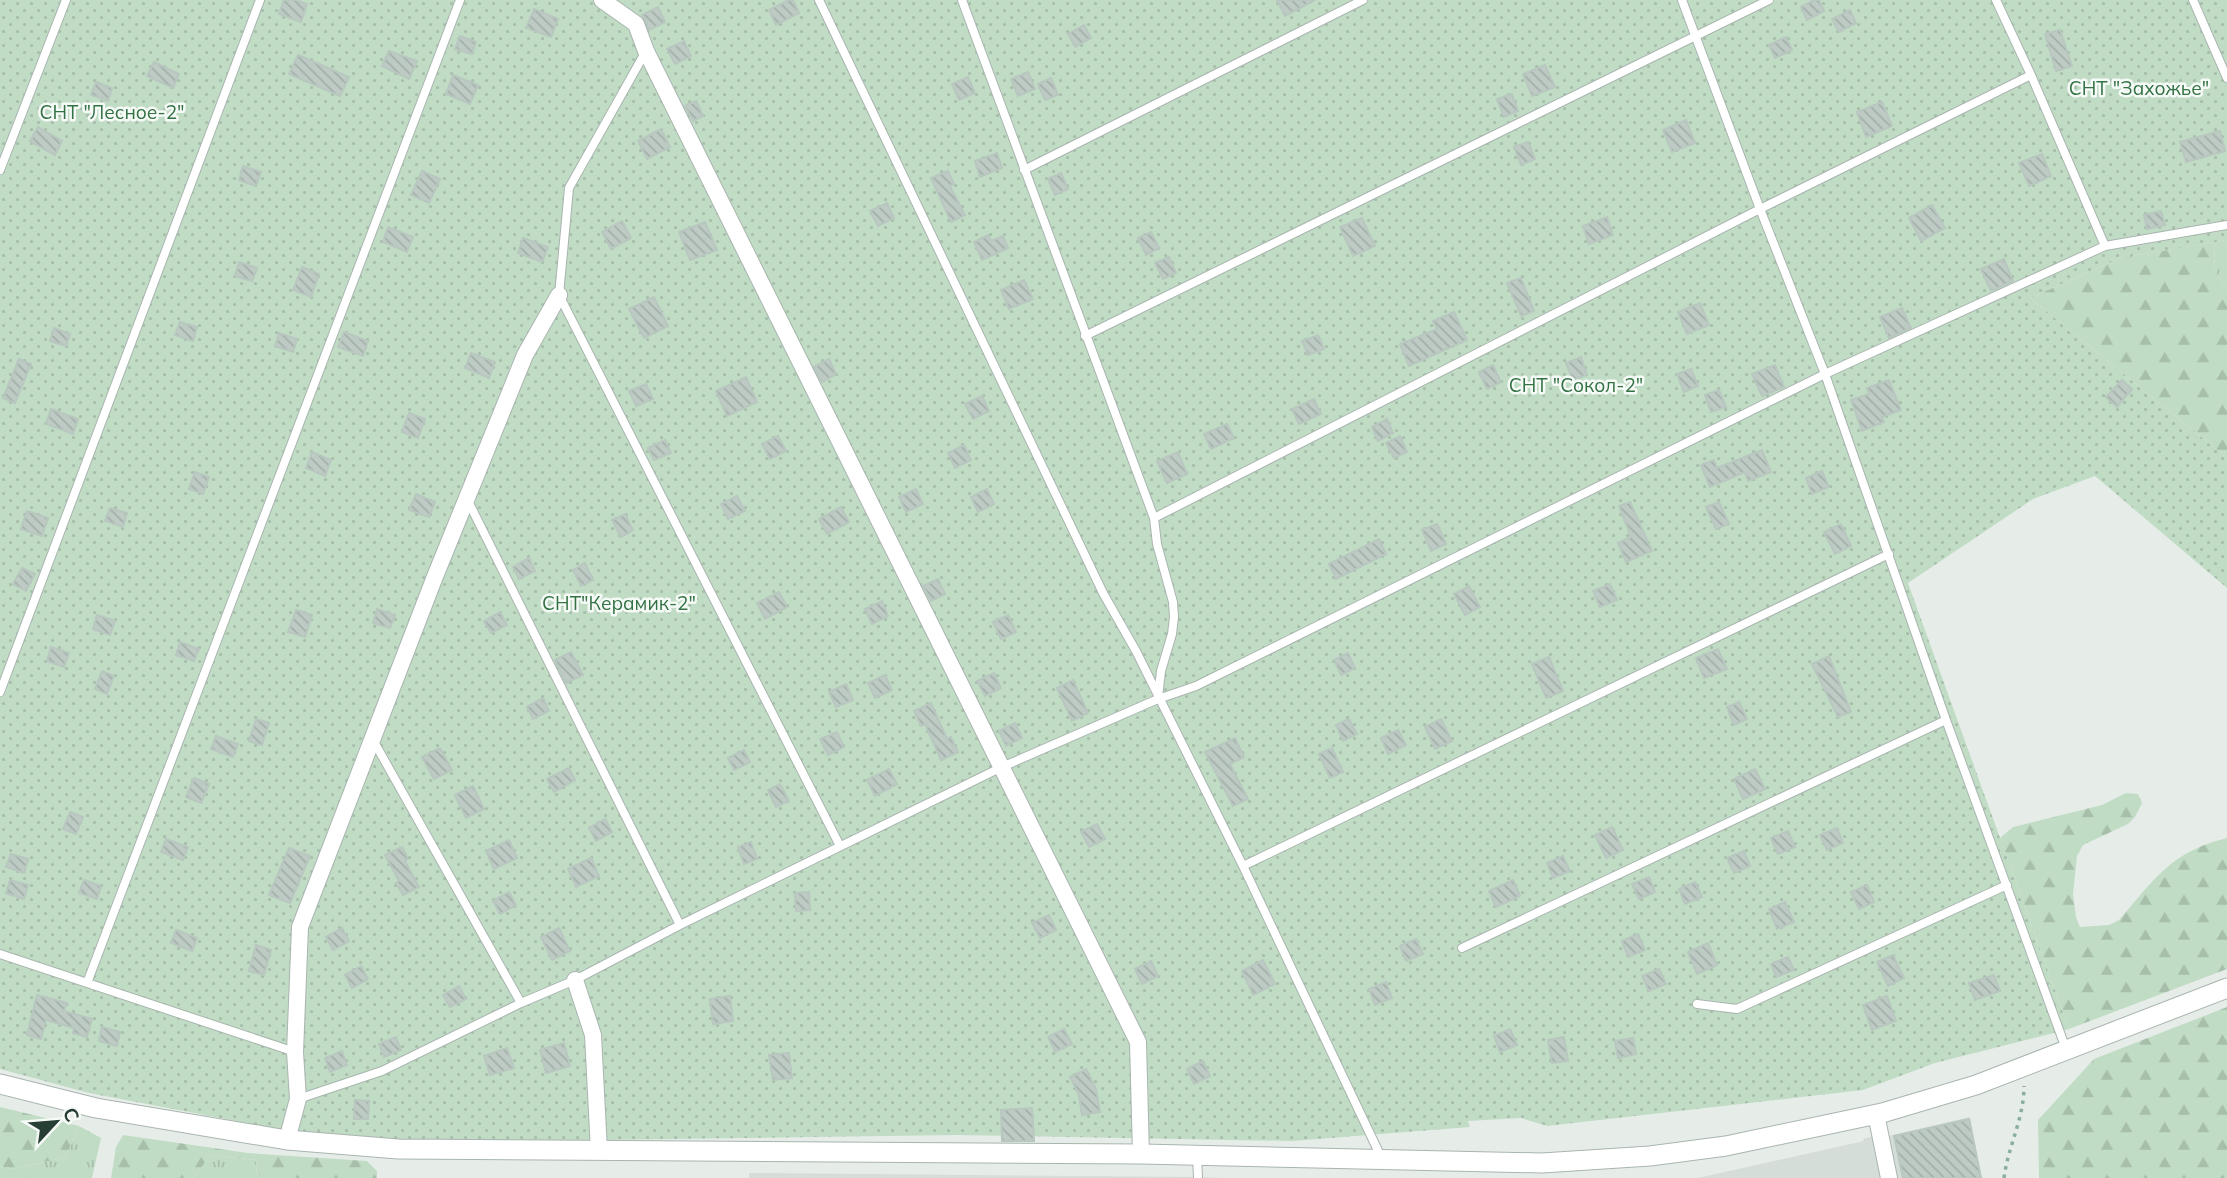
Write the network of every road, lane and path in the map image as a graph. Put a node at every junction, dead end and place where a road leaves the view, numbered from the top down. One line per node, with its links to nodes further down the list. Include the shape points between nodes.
1 (66, 0): 16 (lane)
2 (260, 0): 27 (lane)
3 (460, 0): 39 (lane)
4 (602, 0): 13 (street, via 636,24)
5 (819, 0): 28 (lane)
6 (962, 0): 17 (lane)
7 (1363, 0): 17 (lane)
8 (1682, 0): 12 (lane)
9 (1769, 0): 12 (lane)
10 (1996, 0): 14 (lane)
11 (2193, 0): 15 (lane)
12 (1695, 35): 18 (lane); 22 (lane)
13 (646, 51): 21 (lane, via 569,188); 31 (street)
14 (2031, 75): 18 (lane); 20 (lane)
15 (2227, 78)
16 (0, 170)
17 (1024, 170): 22 (lane)
18 (1760, 209): 23 (lane); 25 (lane)
19 (2227, 225): 20 (lane)
20 (2105, 246): 23 (lane)
21 (559, 295): 24 (street, via 525,355); 32 (lane)
22 (1085, 336): 25 (lane)
23 (1825, 374): 26 (lane); 28 (lane, via 1196,686)
24 (467, 499): 30 (street); 35 (lane)
25 (1154, 518): 28 (lane, via 1174,617)
26 (1889, 554): 29 (lane); 33 (lane)
27 (0, 692)
28 (1158, 699): 31 (lane); 33 (lane)
29 (1945, 720): 34 (lane); 36 (lane)
30 (372, 740): 41 (lane); 44 (street, via 300,927)
31 (1002, 767): 32 (lane); 51 (street, via 1138,1042)
32 (840, 846): 35 (lane)
33 (1243, 866): 53 (lane)
34 (2007, 885): 42 (lane, via 1737,1009); 43 (lane)
35 (681, 925): 38 (lane)
36 (1462, 948)
37 (0, 954): 39 (lane)
38 (575, 980): 41 (lane); 50 (street, via 593,1035)
39 (87, 983): 44 (lane)
40 (2227, 988): 43 (street)
41 (521, 1003): 47 (lane, via 382,1071)
42 (1697, 1004)
43 (2067, 1051): 45 (street)
44 (295, 1052): 47 (street)
45 (2024, 1067): 48 (street); 56 (path, via 2024,1106)
46 (0, 1084): 49 (street, via 96,1108)
47 (299, 1099): 49 (street)
48 (1876, 1114): 53 (street, via 1726,1146 1650,1156 1542,1163); 55 (street)
49 (287, 1140): 50 (street, via 398,1149)
50 (599, 1151): 51 (street)
51 (1141, 1154): 52 (street)
52 (1197, 1156): 53 (street); 54 (lane)
53 (1382, 1161)
54 (1198, 1178)
55 (1889, 1178)
56 (2004, 1178)

